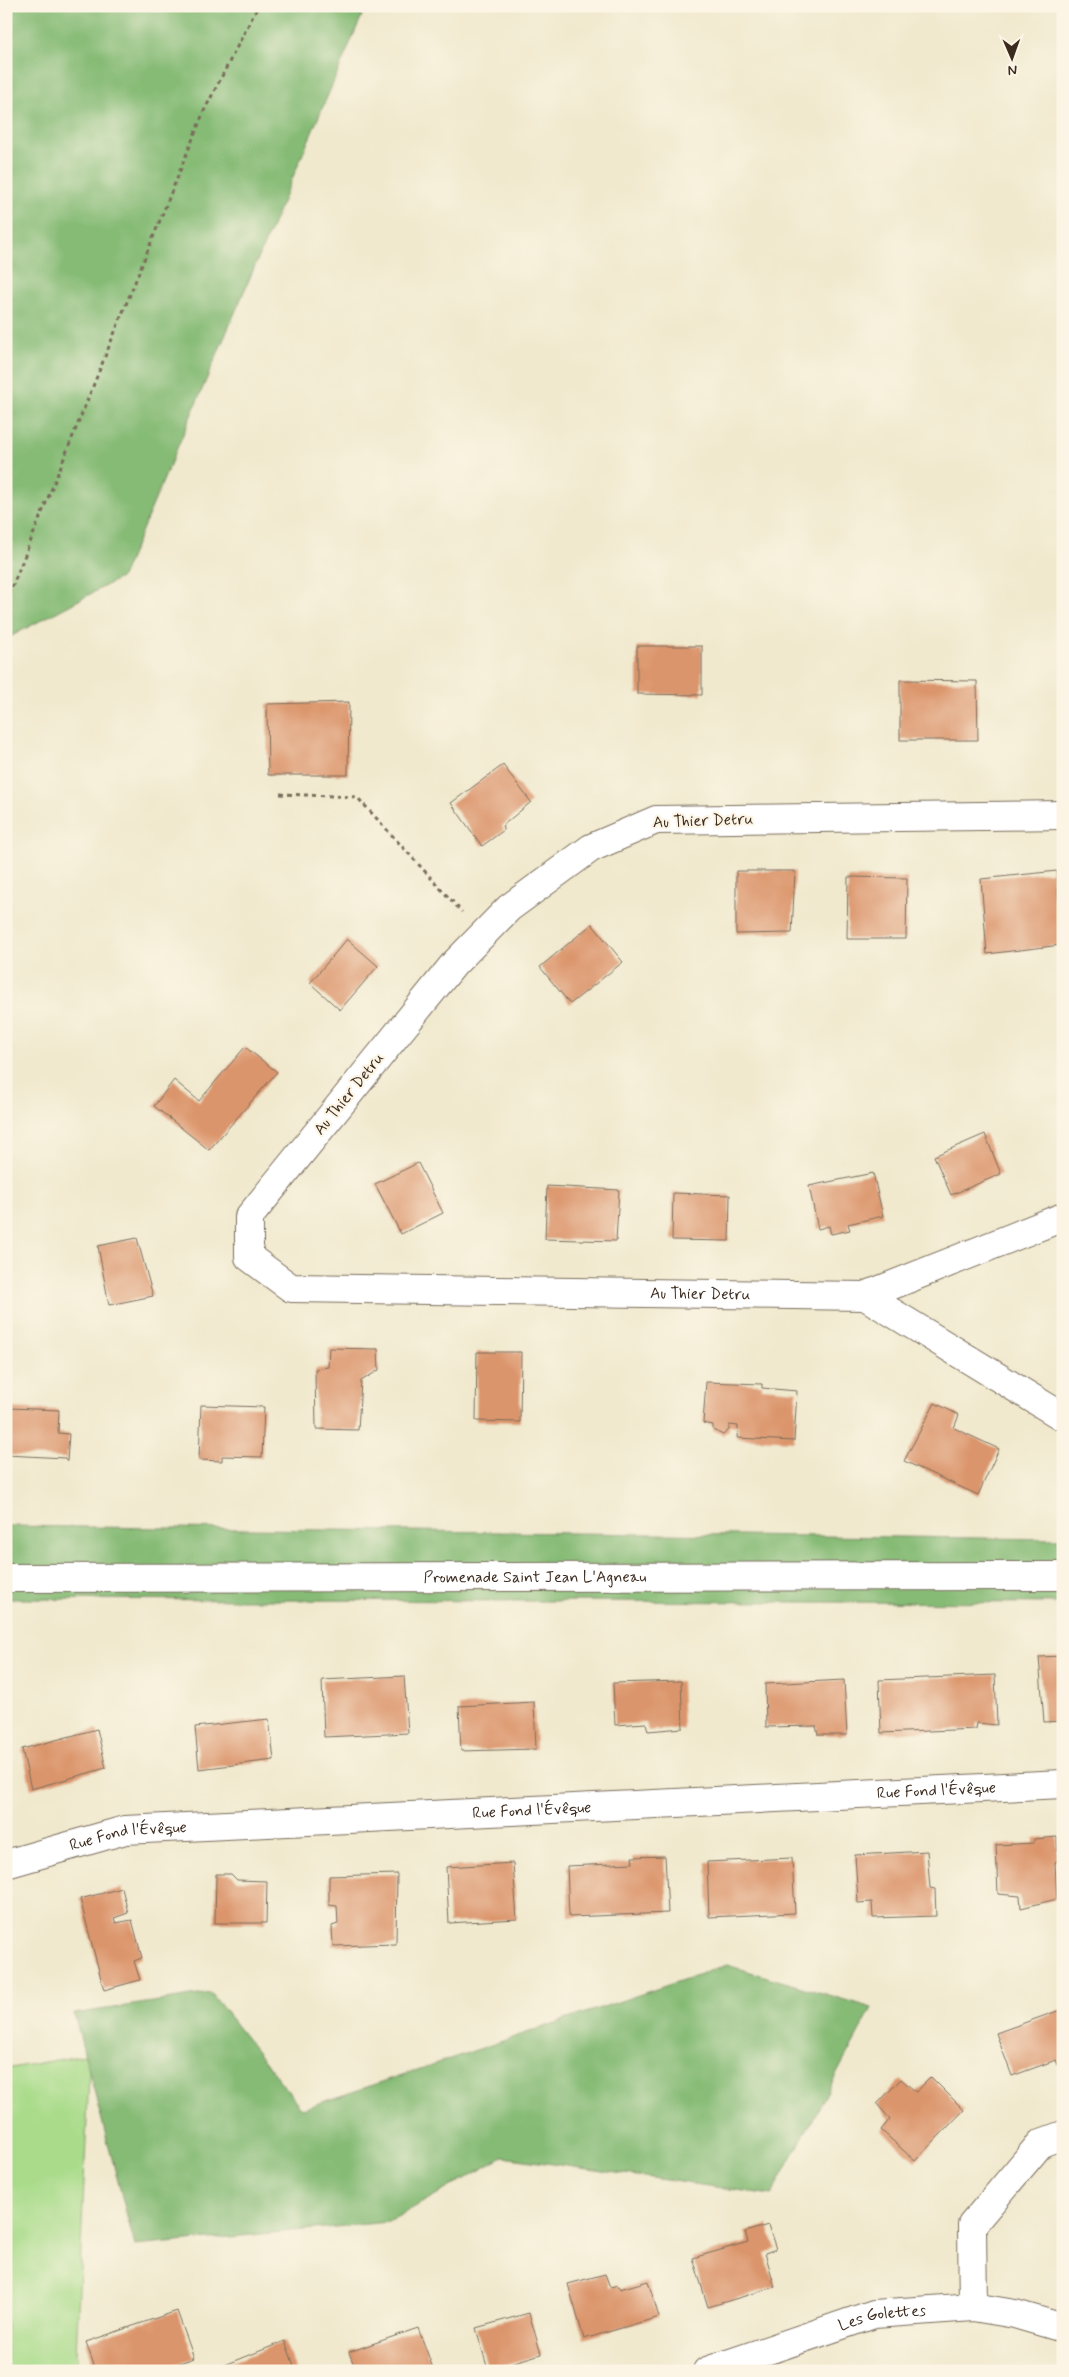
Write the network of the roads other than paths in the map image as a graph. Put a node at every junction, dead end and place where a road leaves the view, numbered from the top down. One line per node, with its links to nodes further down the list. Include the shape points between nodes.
1 (1063, 815): 3 (street, Au Thier Detru, via 656,820 592,848 509,908 454,964 249,1217 249,1257 290,1288)
2 (1063, 1217): 3 (street, Au Thier Detru)
3 (865, 1296): 4 (street)
4 (1063, 1417)
5 (1063, 1576): 6 (street, Promenade Saint Jean L'Agneau)
6 (6, 1578)
7 (1063, 1784): 8 (street, Rue Fond l'Évêque, via 125,1830)
8 (6, 1864)
9 (1052, 2139): 10 (street, via 972,2226)
10 (973, 2307): 11 (street, Les Golettes, via 1015,2314); 12 (street, Les Golettes, via 874,2314)
11 (1063, 2328)
12 (708, 2371)

